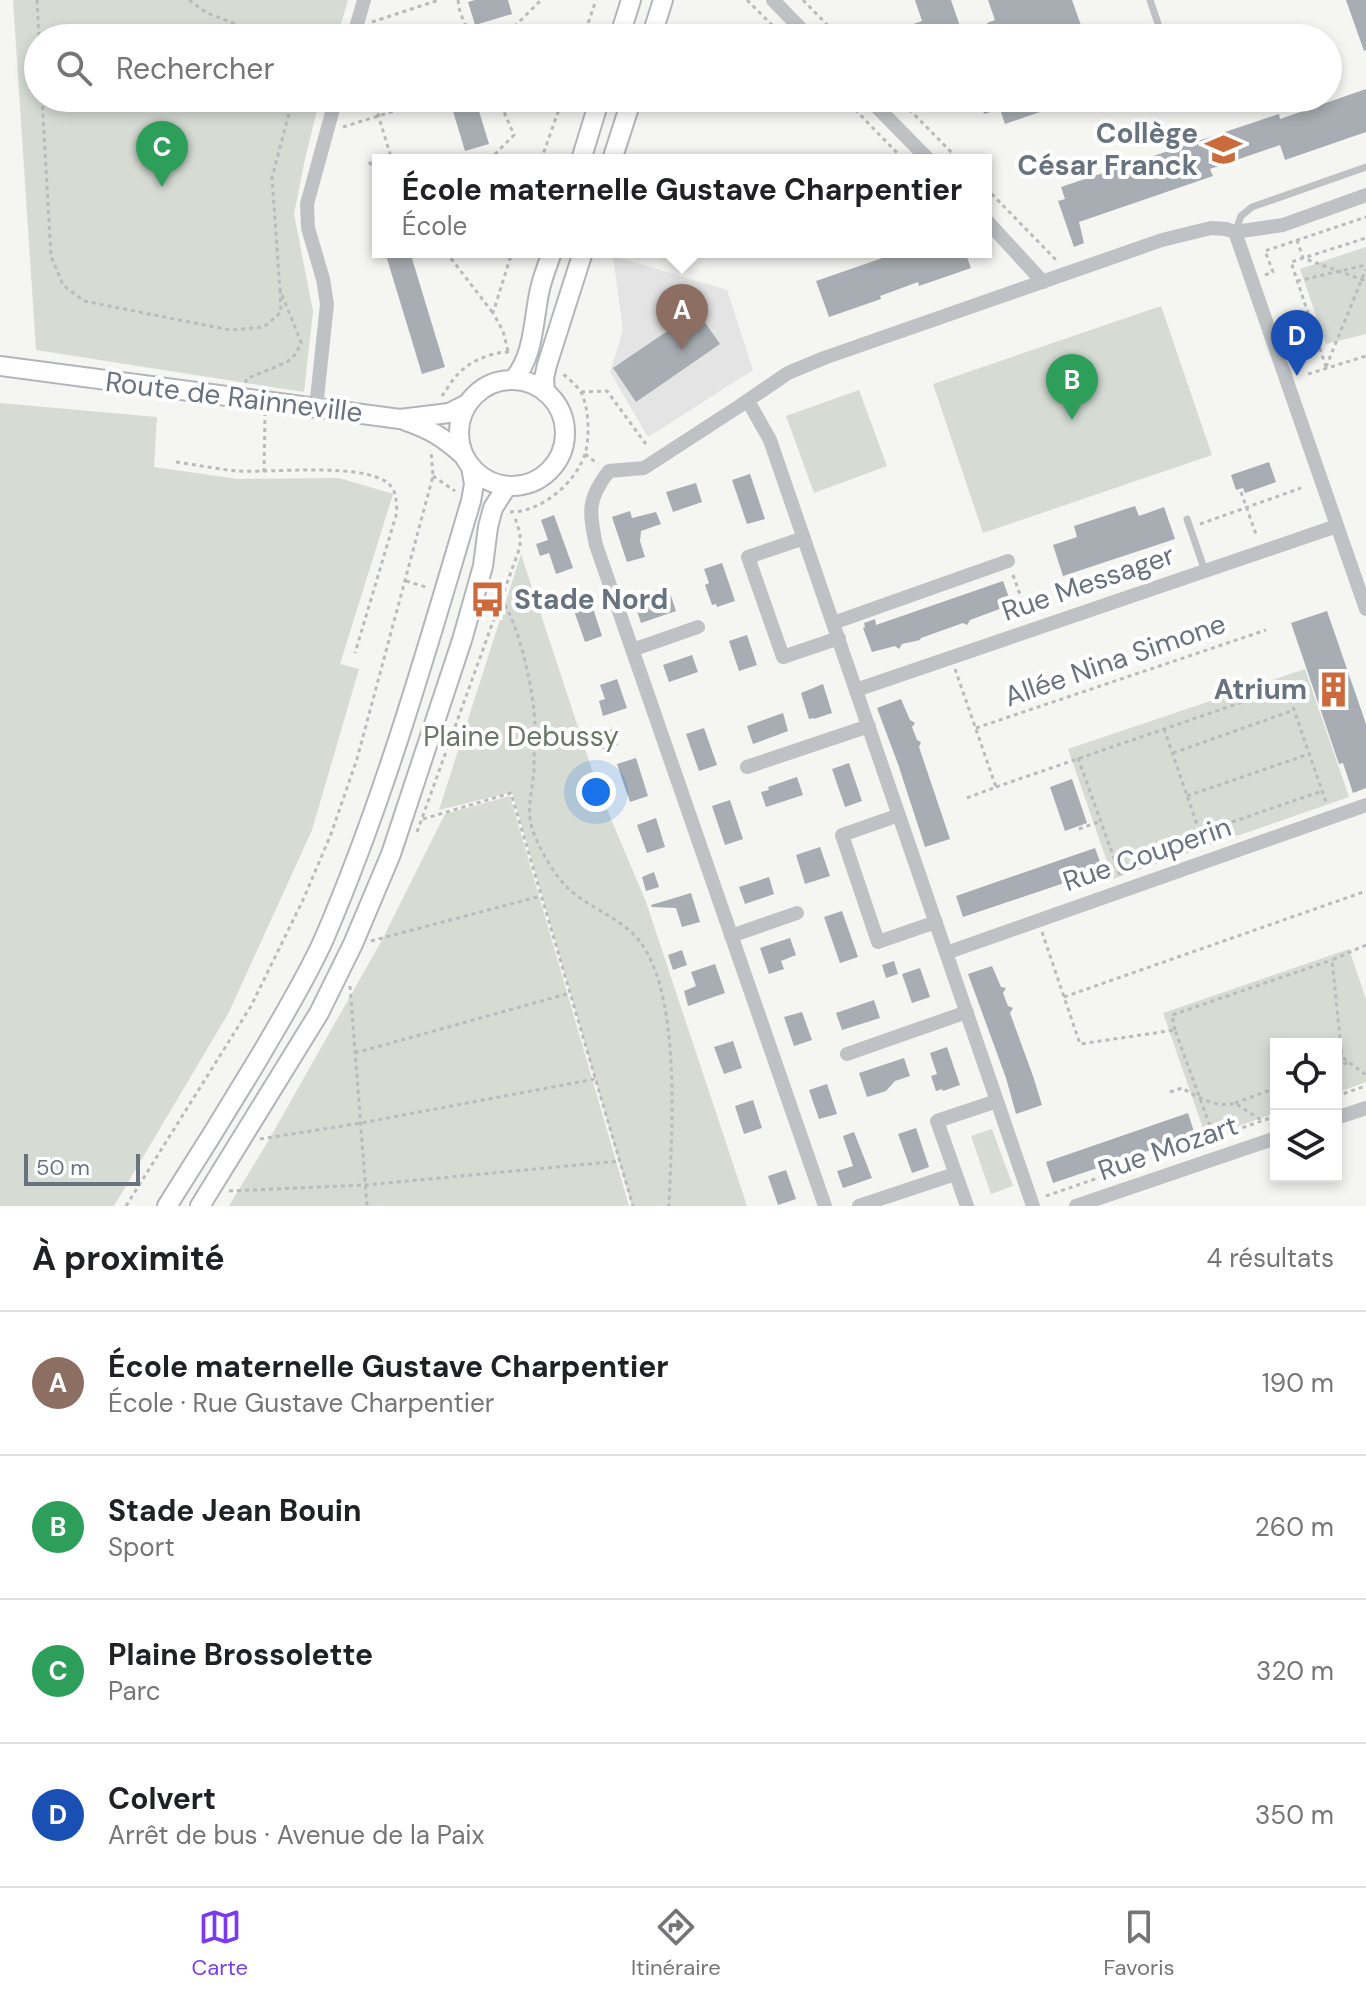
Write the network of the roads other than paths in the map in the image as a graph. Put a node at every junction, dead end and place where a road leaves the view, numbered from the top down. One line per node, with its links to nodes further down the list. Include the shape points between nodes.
1 (364, 0): 6 (street)
2 (631, 0): 7 (main road)
3 (663, 0): 8 (main road)
4 (773, 0): 9 (street)
5 (1150, 0): 10 (lane)
6 (357, 24)
7 (623, 24)
8 (655, 24)
9 (796, 24)
10 (1158, 24)
11 (332, 112): 30 (street, via 307,204 327,304)
12 (596, 112): 15 (main road)
13 (627, 112): 16 (main road)
14 (882, 112): 17 (street)
15 (583, 154)
16 (614, 154)
17 (923, 154)
18 (1366, 167): 21 (lane, via 1252,207 1241,216)
19 (1366, 195): 21 (street, via 1283,225)
20 (992, 227): 24 (street)
21 (1235, 232): 24 (street, via 1211,228 1162,240); 35 (street)
22 (550, 258): 26 (main road, via 528,356)
23 (581, 258): 27 (main road, via 547,365)
24 (1043, 282): 28 (street, via 800,368)
25 (0, 366): 30 (main road, Route de Rainneville)
26 (513, 380): 27 (main road); 29 (main road, via 492,383)
27 (545, 391): 33 (main road, via 562,416 565,431 558,460 536,480)
28 (748, 401): 36 (street, via 770,440); 43 (street, via 644,468 609,471 597,486 590,509 596,545)
29 (467, 404): 31 (main road, Route de Rainneville, via 449,413); 32 (main road, via 458,429)
30 (316, 408): 31 (main road, Route de Rainneville)
31 (400, 419): 32 (main road, via 443,437)
32 (467, 461): 33 (main road, via 481,477); 61 (main road, via 474,484 471,501 372,818 328,928 283,1016)
33 (507, 486): 62 (main road, via 493,508 462,640 386,867 319,1013)
34 (1187, 519): 38 (lane)
35 (1337, 526): 38 (street, Rue Messager); 39 (street)
36 (804, 538): 40 (street); 42 (street, via 748,557 778,643 783,657)
37 (1008, 561): 40 (street)
38 (1205, 571): 44 (street, Rue Messager)
39 (1366, 609)
40 (833, 623): 42 (street)
41 (698, 627): 43 (street)
42 (839, 638): 44 (street)
43 (632, 650): 51 (street)
44 (856, 690): 45 (street)
45 (869, 726): 46 (street); 48 (street)
46 (747, 767)
47 (1366, 805): 52 (street, Rue Couperin)
48 (899, 815): 50 (street); 50 (street, via 842,835 878,942)
49 (797, 913): 51 (street)
50 (936, 922): 52 (street)
51 (731, 936): 63 (street)
52 (946, 953): 53 (street)
53 (967, 1012): 54 (street); 55 (street)
54 (847, 1054)
55 (997, 1101): 59 (street, via 937,1121); 60 (street)
56 (1366, 1108): 57 (street)
57 (1342, 1116)
58 (1270, 1140): 66 (street, Rue Mozart)
59 (955, 1174): 64 (street); 65 (street)
60 (1035, 1204)
61 (167, 1206)
62 (200, 1206)
63 (825, 1206)
64 (859, 1206)
65 (967, 1206)
66 (1076, 1206)

